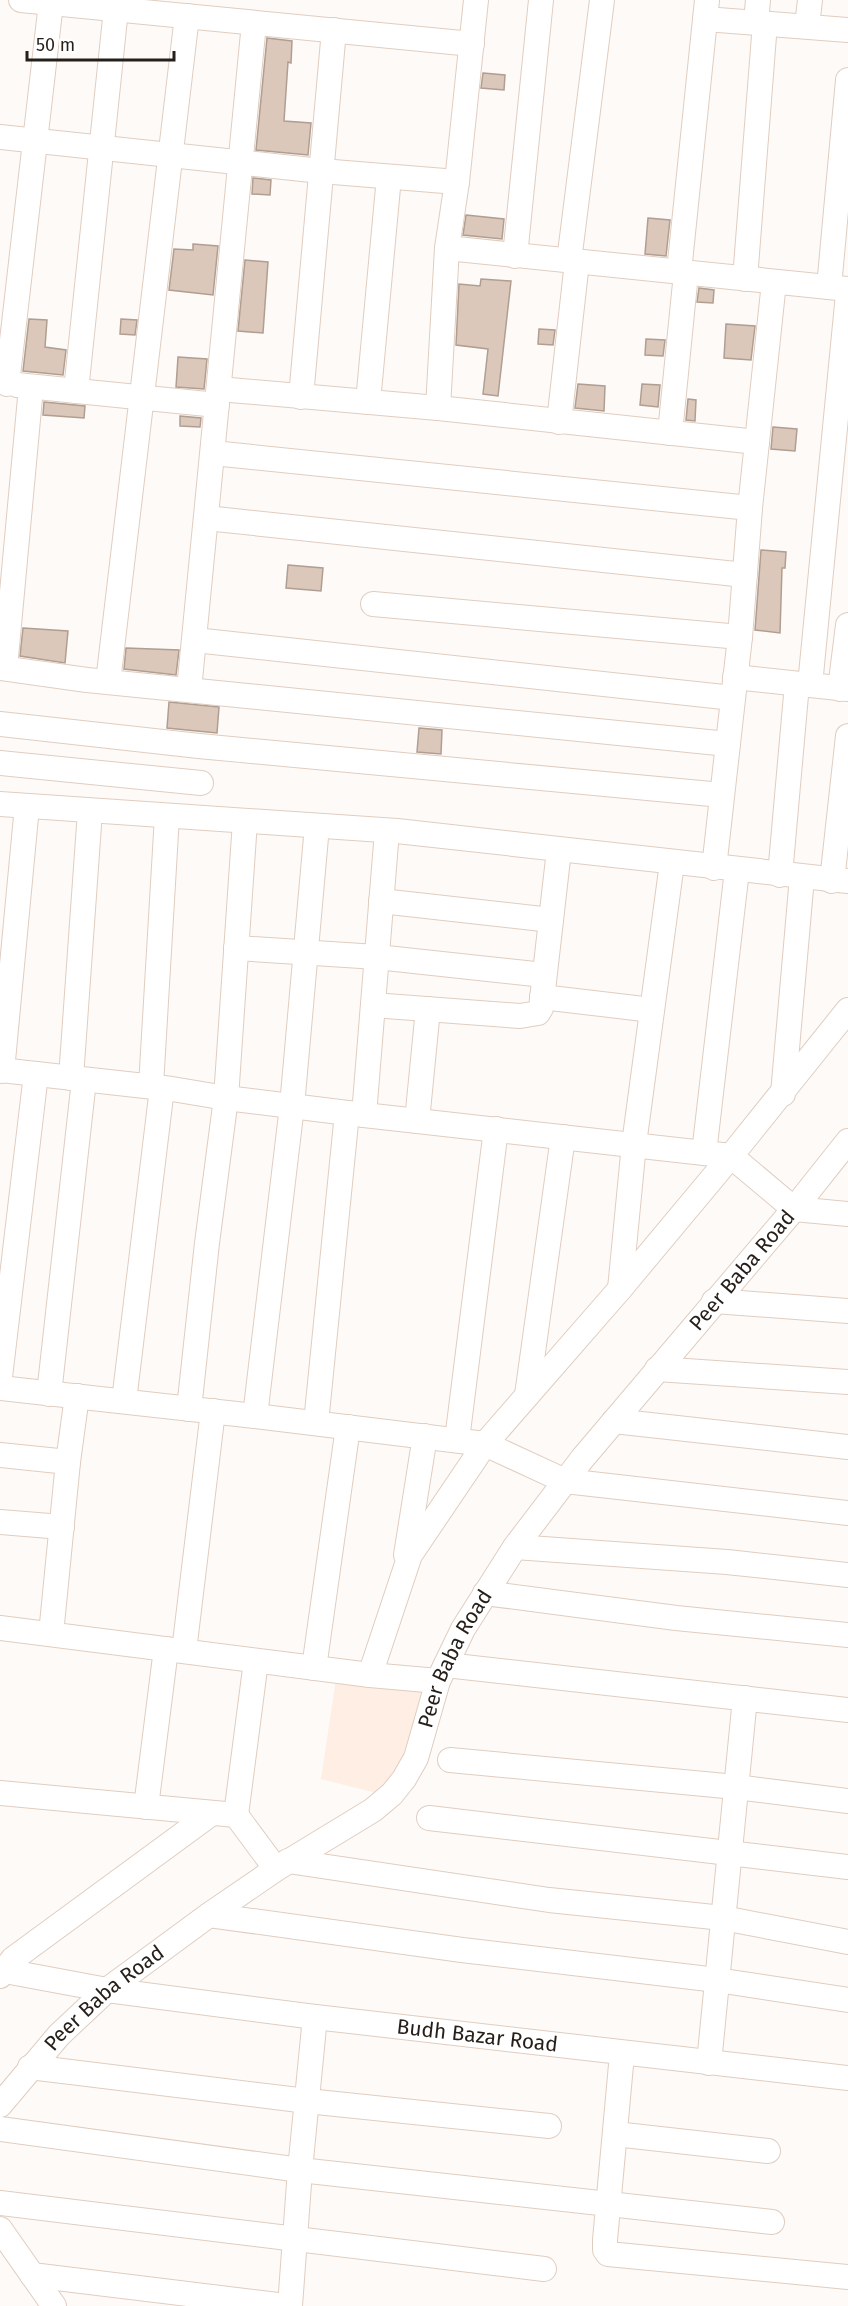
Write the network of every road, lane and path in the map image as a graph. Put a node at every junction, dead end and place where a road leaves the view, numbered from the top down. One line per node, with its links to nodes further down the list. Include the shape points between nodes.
1 (21, 0): 6 (street)
2 (476, 0): 15 (street)
3 (541, 0): 26 (street)
4 (602, 0): 27 (street)
5 (810, 0): 12 (street)
6 (51, 3): 7 (street); 18 (street)
7 (116, 9): 10 (street); 19 (street)
8 (706, 9): 9 (street); 28 (street)
9 (760, 15): 12 (street); 29 (street)
10 (186, 16): 11 (street); 20 (street)
11 (254, 23): 13 (street); 21 (street)
12 (807, 26): 14 (street)
13 (334, 30): 15 (street); 22 (street)
14 (848, 30)
15 (472, 44): 24 (street)
16 (848, 80): 31 (street)
17 (0, 136): 18 (street)
18 (34, 140): 19 (street); 32 (street)
19 (102, 147): 20 (street); 34 (street)
20 (169, 154): 21 (street); 35 (street)
21 (241, 161): 22 (street); 36 (street)
22 (321, 171): 23 (street); 37 (street)
23 (389, 177): 24 (street); 38 (street)
24 (457, 182): 25 (street)
25 (447, 248): 26 (street); 39 (street)
26 (515, 256): 27 (street)
27 (573, 261): 28 (street); 40 (street)
28 (683, 273): 29 (street); 41 (street)
29 (745, 279): 30 (street)
30 (774, 282): 31 (street); 42 (street)
31 (842, 290): 44 (street)
32 (4, 384): 33 (street)
33 (31, 387): 34 (street); 52 (street)
34 (76, 391): 35 (street)
35 (141, 397): 36 (street); 53 (street)
36 (218, 397): 37 (street); 43 (street)
37 (301, 397): 38 (street)
38 (368, 402): 39 (street)
39 (438, 408): 40 (street)
40 (560, 422): 41 (street)
41 (670, 433): 42 (street)
42 (757, 442): 45 (street)
43 (213, 453): 45 (street); 46 (street)
44 (839, 478): 54 (street)
45 (750, 508): 47 (street)
46 (206, 518): 47 (street); 51 (street)
47 (745, 575): 50 (street)
48 (373, 604): 50 (street)
49 (848, 625): 56 (street)
50 (740, 637): 55 (street)
51 (195, 640): 55 (street); 57 (street)
52 (3, 668): 53 (street)
53 (108, 682): 57 (street)
54 (803, 684): 55 (street); 56 (street); 74 (street)
55 (734, 687): 60 (street)
56 (844, 689)
57 (189, 690): 60 (street)
58 (0, 724): 63 (street)
59 (848, 736): 75 (street)
60 (728, 744): 63 (street)
61 (0, 763): 62 (street)
62 (201, 783)
63 (722, 795): 73 (street)
64 (0, 804): 65 (street)
65 (27, 806): 66 (street); 77 (street)
66 (90, 811): 67 (street); 90 (street)
67 (167, 816): 68 (street); 91 (street)
68 (245, 821): 69 (street); 79 (street)
69 (317, 826): 70 (street); 80 (street)
70 (387, 831): 71 (street); 76 (street)
71 (559, 850): 72 (street); 78 (street)
72 (672, 863): 73 (street); 86 (street)
73 (726, 869): 74 (street); 101 (street)
74 (791, 876): 75 (street); 92 (street)
75 (840, 881)
76 (381, 901): 78 (street); 81 (street)
77 (9, 904): 82 (street)
78 (551, 920): 83 (street)
79 (236, 948): 80 (street); 93 (street)
80 (305, 952): 81 (street); 94 (street)
81 (377, 957): 83 (street); 84 (street)
82 (6, 968): 88 (street)
83 (543, 986): 85 (street, via 541,1008 533,1015); 86 (street)
84 (373, 1005): 85 (street); 95 (street)
85 (428, 1009): 96 (street)
86 (652, 1010): 99 (street)
87 (848, 1010): 92 (street)
88 (1, 1070): 89 (street)
89 (36, 1074): 90 (street); 109 (street)
90 (78, 1079): 91 (street); 112 (street)
91 (156, 1087): 93 (street); 115 (street)
92 (783, 1094): 102 (street)
93 (226, 1098): 94 (street); 116 (street)
94 (292, 1106): 95 (street); 118 (street)
95 (356, 1114): 96 (street); 120 (street)
96 (417, 1121): 97 (street)
97 (496, 1129): 98 (street); 123 (street)
98 (563, 1137): 99 (street); 113 (street)
99 (634, 1144): 101 (street); 105 (street)
100 (846, 1146): 103 (street, Peer Baba Road)
101 (704, 1153): 102 (street)
102 (731, 1156): 103 (street); 105 (street)
103 (794, 1209): 104 (street); 106 (street, Peer Baba Road)
104 (848, 1214)
105 (620, 1289): 113 (street)
106 (714, 1301): 107 (street); 108 (street, Peer Baba Road)
107 (848, 1311)
108 (657, 1370): 110 (street); 119 (street, Peer Baba Road)
109 (0, 1377)
110 (848, 1382)
111 (0, 1388): 112 (street)
112 (49, 1394): 114 (street)
113 (527, 1395): 124 (street)
114 (77, 1396): 115 (street); 127 (street)
115 (124, 1401): 116 (street)
116 (189, 1408): 117 (street)
117 (213, 1411): 118 (street); 139 (street)
118 (255, 1416): 120 (street)
119 (614, 1421): 125 (street); 128 (street, Peer Baba Road)
120 (316, 1423): 121 (street)
121 (348, 1427): 122 (street); 141 (street)
122 (425, 1436): 123 (street); 134 (street)
123 (457, 1440): 124 (street)
124 (485, 1444): 128 (street); 134 (street, via 410,1555)
125 (848, 1447)
126 (0, 1455): 127 (street)
127 (68, 1461): 131 (street)
128 (565, 1481): 129 (street); 132 (street, Peer Baba Road)
129 (848, 1513)
130 (0, 1522): 131 (street)
131 (62, 1527): 137 (street)
132 (515, 1547): 133 (street); 135 (street, Peer Baba Road)
133 (848, 1575)
134 (402, 1578): 143 (street)
135 (485, 1593): 138 (street); 142 (street, Peer Baba Road)
136 (0, 1628): 137 (street)
137 (51, 1634): 139 (street)
138 (848, 1635)
139 (175, 1650): 140 (street); 150 (street)
140 (256, 1661): 141 (street); 152 (street)
141 (314, 1668): 143 (street)
142 (442, 1673): 143 (street); 144 (street); 155 (street, Peer Baba Road, via 416,1758 392,1794 373,1810)
143 (370, 1675)
144 (745, 1698): 145 (street); 147 (street)
145 (848, 1710)
146 (450, 1760): 147 (street)
147 (736, 1787): 149 (street); 154 (street)
148 (0, 1793): 150 (street)
149 (848, 1801)
150 (146, 1807): 151 (street)
151 (212, 1813): 152 (street); 160 (street, via 13,1959)
152 (236, 1815): 155 (street)
153 (429, 1818): 154 (street)
154 (729, 1855): 156 (street); 158 (street)
155 (282, 1865): 157 (street, Peer Baba Road); 158 (street)
156 (848, 1867)
157 (209, 1915): 161 (street); 162 (street, Peer Baba Road)
158 (723, 1918): 159 (street); 161 (street)
159 (848, 1942)
160 (1, 1972): 162 (street, Budh Bazar Road)
161 (717, 1980): 163 (street); 166 (street)
162 (107, 1990): 164 (street, Budh Bazar Road); 167 (street, Peer Baba Road)
163 (848, 2000)
164 (315, 2018): 165 (street, Budh Bazar Road); 169 (street)
165 (622, 2054): 166 (street, Budh Bazar Road); 173 (street)
166 (709, 2063): 168 (street, Budh Bazar Road)
167 (30, 2067): 169 (street); 170 (street, Peer Baba Road)
168 (848, 2078)
169 (307, 2101): 171 (street); 175 (street)
170 (0, 2105)
171 (549, 2126)
172 (0, 2129): 175 (street)
173 (615, 2134): 174 (street); 177 (street)
174 (768, 2151)
175 (300, 2170): 177 (street); 180 (street)
176 (0, 2203): 180 (street)
177 (610, 2205): 178 (street); 183 (street, via 605,2250 608,2254)
178 (772, 2222)
179 (0, 2229): 182 (street)
180 (295, 2239): 181 (street); 185 (street)
181 (544, 2270)
182 (32, 2275): 184 (street); 185 (street)
183 (848, 2277)
184 (54, 2306)
185 (288, 2306)

